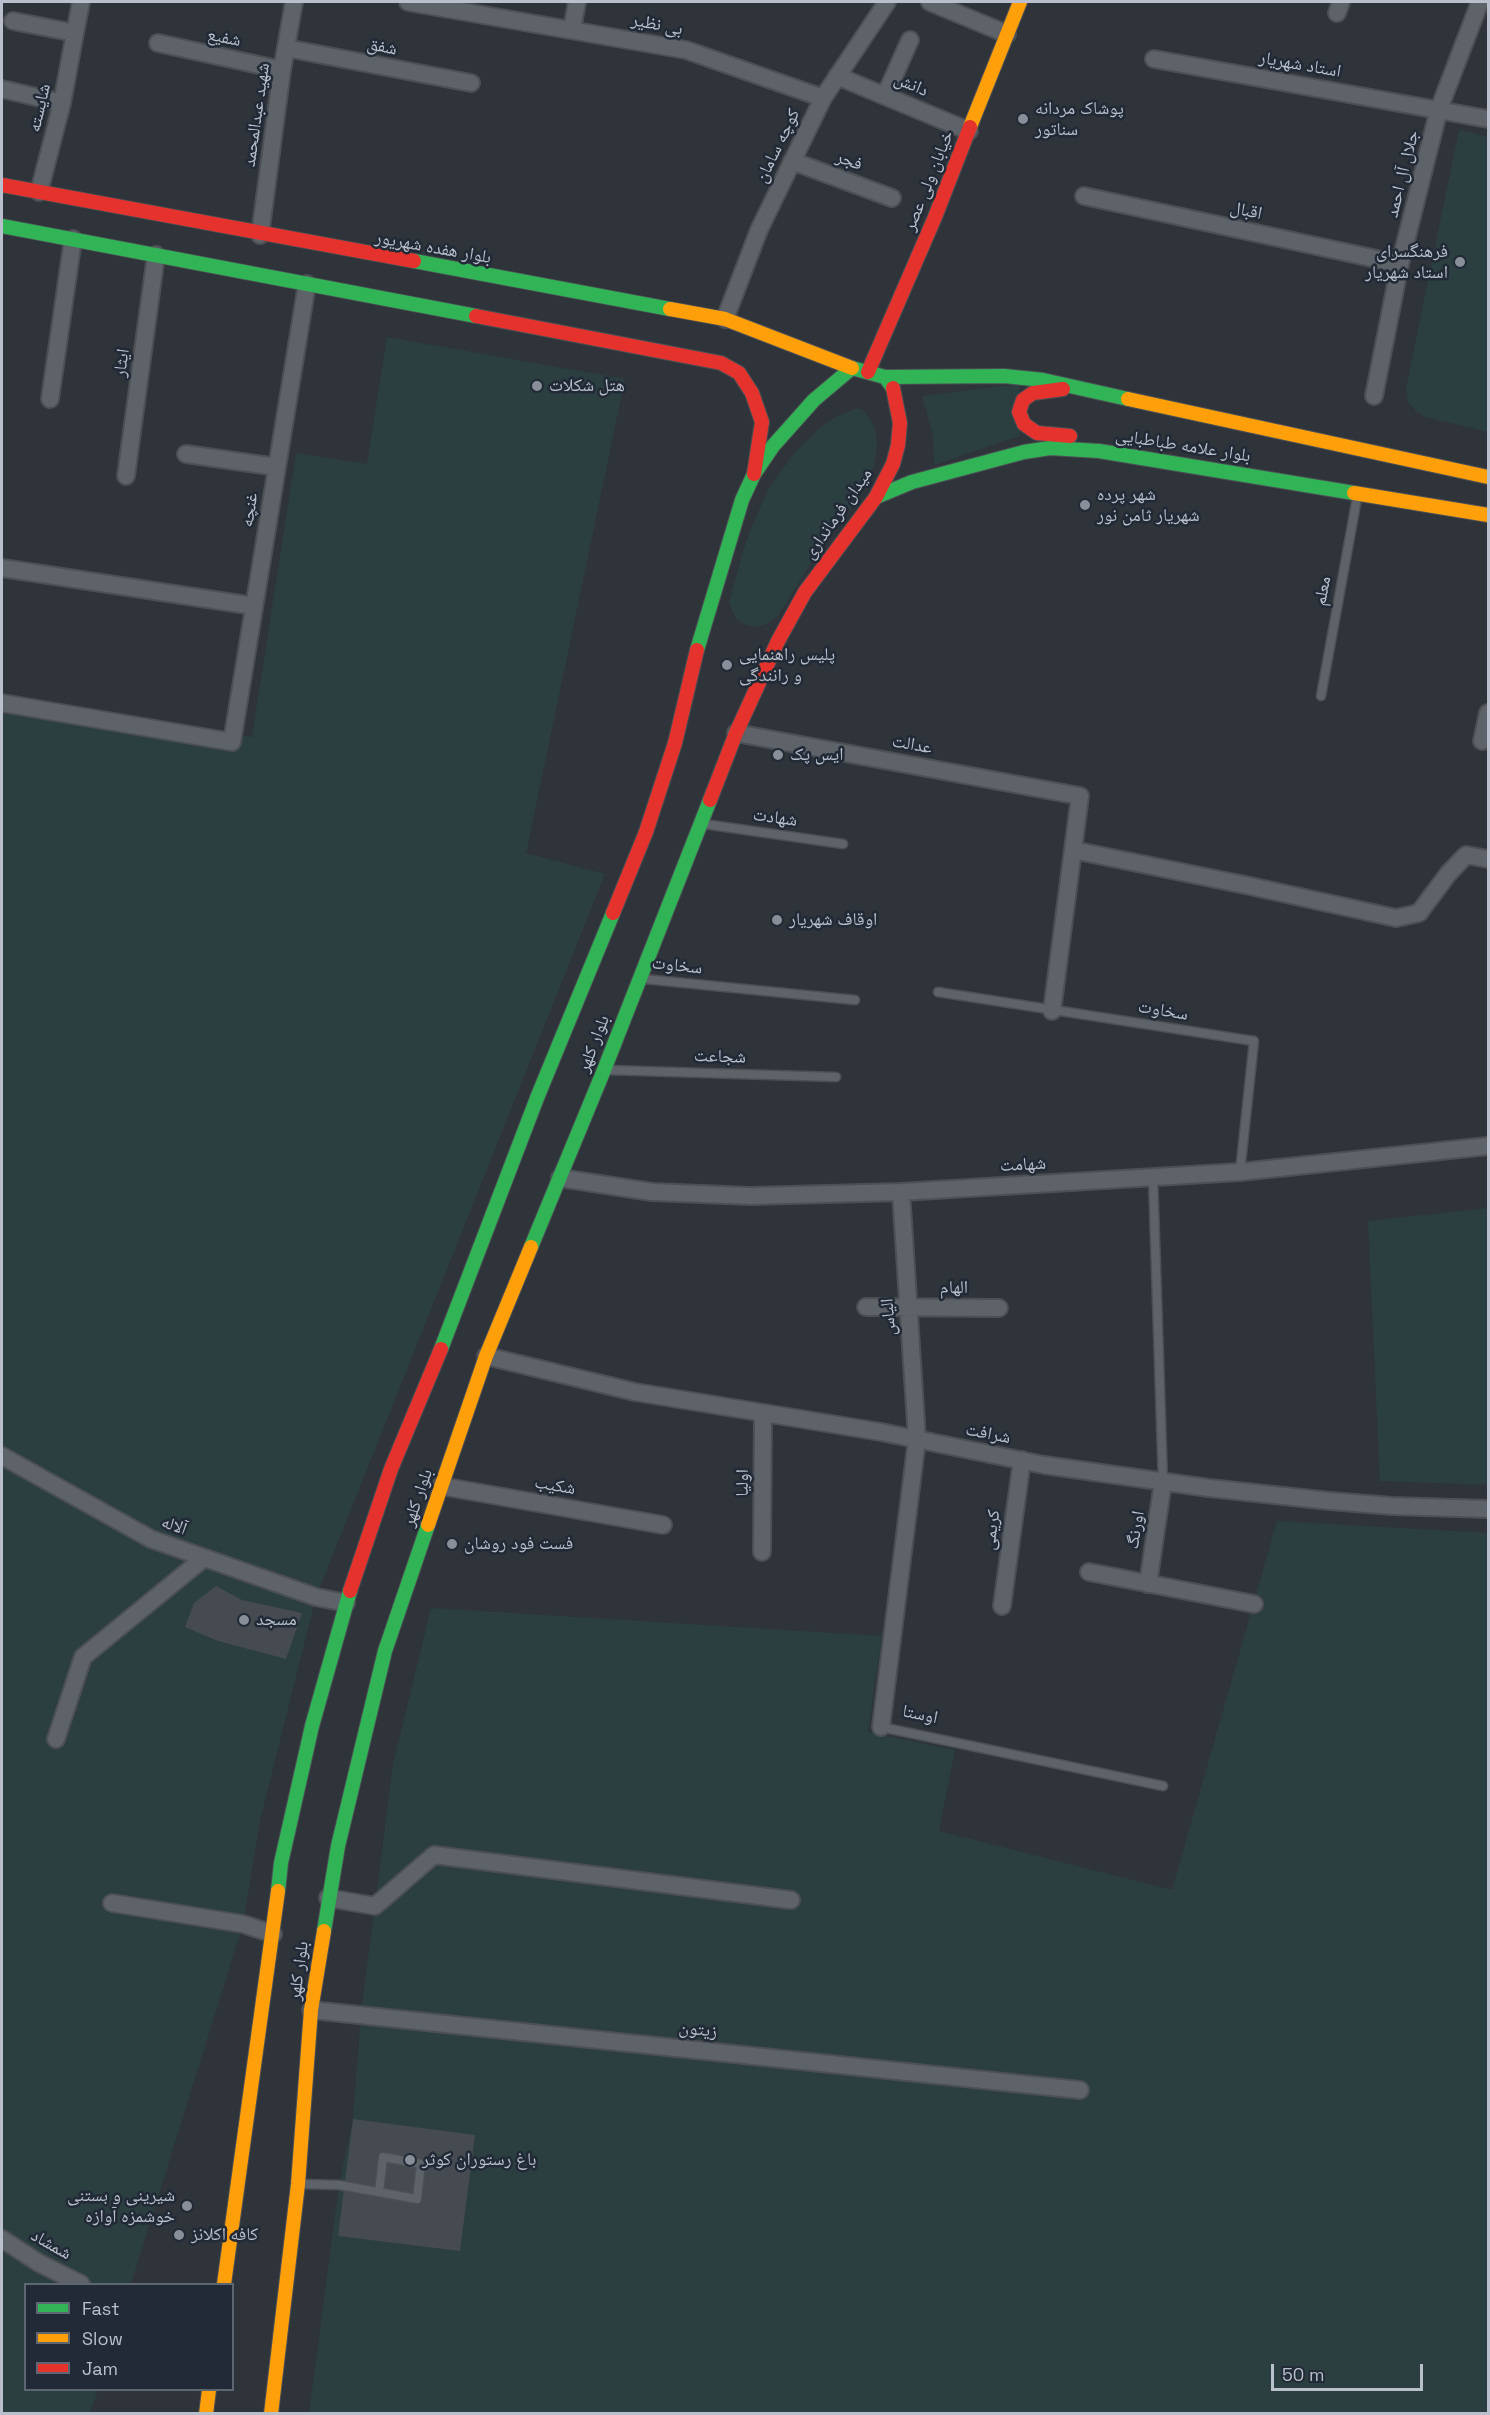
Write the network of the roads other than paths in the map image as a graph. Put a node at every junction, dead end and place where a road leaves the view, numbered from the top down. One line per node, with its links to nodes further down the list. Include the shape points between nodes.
1 (81, 2): 11 (street, شایسته)
2 (294, 2): 15 (street, شهید عبدالمحمد)
3 (408, 2): 10 (street, بی نظیر)
4 (577, 2): 10 (street)
5 (887, 2): 18 (street, کوچه سامان)
6 (930, 2): 12 (street)
7 (1020, 2): 12 (main road, خیابان ولی عصر)
8 (1480, 2): 24 (street, جلال آل احمد)
9 (13, 21): 11 (street)
10 (572, 29): 22 (street, بی نظیر, via 686,50)
11 (75, 33): 23 (street, شایسته)
12 (1006, 34): 26 (main road, خیابان ولی عصر)
13 (910, 40): 21 (street)
14 (158, 43): 17 (street, شفیع)
15 (286, 48): 17 (street, شهید عبدالمحمد); 19 (street, شفق)
16 (1154, 59): 24 (street, استاد شهریار)
17 (282, 70): 33 (street, شهید عبدالمحمد)
18 (837, 76): 21 (street, دانش); 22 (street, کوچه سامان)
19 (471, 83)
20 (2, 89): 23 (street)
21 (885, 96): 26 (street, دانش)
22 (823, 98): 27 (street, کوچه سامان)
23 (62, 103): 29 (street, شایسته)
24 (1439, 109): 25 (street, استاد شهریار); 36 (street, جلال آل احمد)
25 (1488, 118)
26 (969, 131): 40 (main road, خیابان ولی عصر)
27 (792, 161): 31 (street, فجر); 38 (street, کوچه سامان, via 759,230)
28 (2, 185): 29 (main road, بلوار هفده شهریور)
29 (39, 192): 33 (main road, بلوار هفده شهریور)
30 (1084, 196): 36 (street, اقبال)
31 (892, 198)
32 (2, 226): 34 (main road)
33 (260, 235): 38 (main road, بلوار هفده شهریور)
34 (73, 239): 35 (main road); 44 (street)
35 (156, 255): 37 (main road); 49 (street, ایثار)
36 (1400, 264): 43 (street, جلال آل احمد)
37 (307, 284): 47 (street, غنچه); 48 (main road, via 721,363 739,373 752,393 762,422)
38 (725, 319): 39 (main road, بلوار هفده شهریور)
39 (852, 368): 40 (main road); 48 (main road, via 794,420)
40 (868, 372): 41 (main road)
41 (885, 377): 42 (main road, بلوار علامه طباطبایی, via 1004,376); 52 (main road, میدان فرمانداری, via 894,389 900,423 893,464)
42 (1082, 388): 46 (main road, via 1033,393 1023,400 1019,412 1024,424 1037,433 1084,439); 50 (main road, بلوار علامه طباطبایی)
43 (1374, 396)
44 (50, 399)
45 (186, 454): 47 (street)
46 (1161, 461): 51 (main road, بلوار علامه طباطبایی); 52 (main road, بلوار علامه طباطبایی, via 1050,448 912,482)
47 (277, 467): 55 (street, غنچه)
48 (754, 474): 93 (main road, بلوار کلهر, via 704,621 675,743 646,832 391,1469)
49 (126, 476)
50 (1488, 477)
51 (1358, 493): 53 (main road, بلوار علامه طباطبایی); 57 (lane, معلم)
52 (876, 497): 56 (main road, میدان فرمانداری, via 804,592)
53 (1488, 515)
54 (2, 568): 55 (street)
55 (254, 606): 58 (street, غنچه, via 232,741)
56 (778, 641): 60 (main road, بلوار کلهر)
57 (1321, 696)
58 (2, 703)
59 (1488, 714): 61 (street)
60 (736, 733): 62 (main road, بلوار کلهر); 64 (street, عدالت, via 1080,796)
61 (1482, 741)
62 (702, 824): 63 (lane, شهادت); 66 (main road, بلوار کلهر)
63 (843, 844)
64 (1073, 850): 65 (street, via 1396,918 1419,913 1466,855); 69 (street)
65 (1488, 859)
66 (638, 978): 68 (lane, سخاوت); 70 (main road, بلوار کلهر)
67 (938, 992): 69 (lane, سخاوت)
68 (855, 1000)
69 (1052, 1011): 73 (lane, سخاوت, via 1254,1041)
70 (604, 1070): 71 (lane, شجاعت); 75 (main road, بلوار کلهر)
71 (836, 1077)
72 (1488, 1146): 73 (street, شهامت)
73 (1240, 1172): 74 (street, شهامت)
74 (1153, 1177): 76 (street, شهامت); 85 (lane)
75 (560, 1178): 76 (street, شهامت, via 652,1192 751,1196); 80 (main road, بلوار کلهر)
76 (900, 1192): 78 (street, الیاس)
77 (866, 1307): 78 (street, الهام)
78 (908, 1307): 79 (street, الهام); 82 (street, الیاس)
79 (999, 1308)
80 (486, 1356): 81 (street, شرافت, via 635,1392); 86 (main road, بلوار کلهر)
81 (763, 1413): 82 (street, شرافت); 89 (street, اولیا)
82 (917, 1439): 84 (street, شرافت); 96 (street, اوستا)
83 (2, 1456): 90 (street, آلاله, via 151,1539)
84 (1022, 1460): 85 (street, شرافت); 95 (street, کریمی)
85 (1163, 1482): 87 (street, شرافت, via 1371,1505); 92 (street, اورنگ)
86 (441, 1486): 88 (street, شکیب); 99 (main road, بلوار کلهر, via 385,1651)
87 (1488, 1509)
88 (663, 1525)
89 (762, 1552)
90 (204, 1558): 93 (street, آلاله, via 316,1597); 97 (street, via 83,1657)
91 (1089, 1572): 92 (street)
92 (1148, 1584): 94 (street)
93 (346, 1603): 102 (main road, بلوار کلهر, via 294,1795)
94 (1254, 1604)
95 (1002, 1606)
96 (881, 1727): 98 (lane, اوستا)
97 (56, 1739)
98 (1163, 1786)
99 (328, 1898): 100 (street, via 375,1906 434,1855); 103 (main road, بلوار کلهر)
100 (791, 1900)
101 (112, 1903): 102 (street, via 243,1924)
102 (273, 1934): 109 (main road, بلوار کلهر)
103 (311, 2010): 104 (street, زیتون); 105 (main road, بلوار کلهر)
104 (1080, 2090)
105 (298, 2184): 106 (lane); 112 (main road, بلوار کلهر)
106 (380, 2192): 106 (lane, via 417,2199 421,2164 383,2157)
107 (2, 2239): 108 (street, شمشاد)
108 (79, 2283)
109 (224, 2283)
110 (209, 2391): 111 (main road)
111 (206, 2414)
112 (271, 2414)

